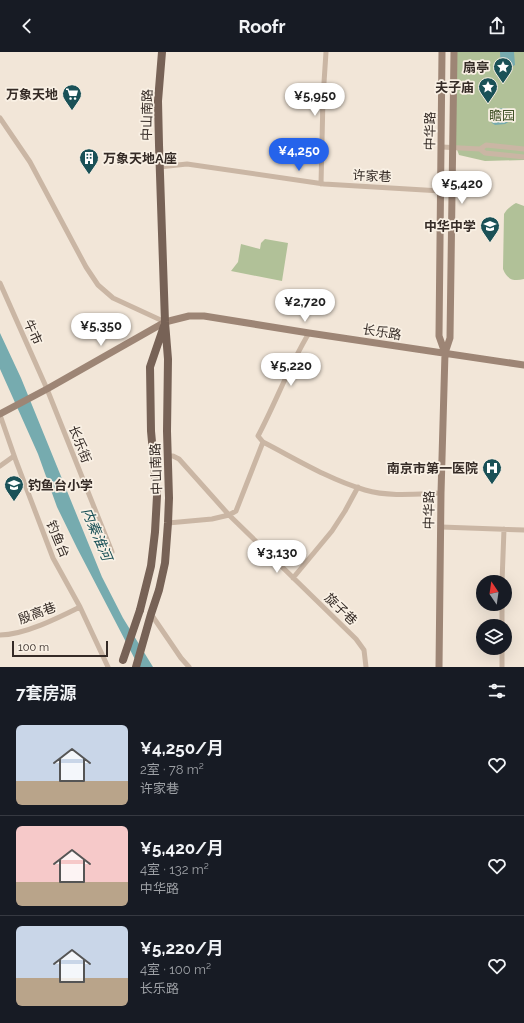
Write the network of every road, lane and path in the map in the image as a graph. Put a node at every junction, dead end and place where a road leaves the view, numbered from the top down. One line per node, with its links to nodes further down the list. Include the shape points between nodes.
1 (162, 52): 10 (main road, 中山南路, via 158,101)
2 (326, 52): 11 (street)
3 (442, 52): 6 (main road, 中华路)
4 (454, 52): 16 (main road, 中华路, via 450,338)
5 (0, 118): 14 (street, via 30,162 98,285 113,298)
6 (442, 147): 7 (street); 12 (main road, 中华路)
7 (480, 148): 8 (street, via 486,145); 9 (street, via 485,153)
8 (524, 149)
9 (524, 157)
10 (159, 167): 11 (street, 许家巷, via 187,164); 14 (main road, 中山南路)
11 (321, 184): 12 (street, 许家巷)
12 (441, 191): 16 (main road, 中华路, via 439,336)
13 (0, 283): 18 (street, 牛市)
14 (165, 322): 15 (main road, 长乐路, via 189,316 204,316); 18 (main road, 长乐路); 22 (main road, 中山南路, via 168,359); 38 (main road, 中山南路, bridge, via 150,368 151,431 157,496 151,566 140,610)
15 (309, 333): 16 (main road, 长乐路); 20 (street, via 296,354 258,436)
16 (445, 353): 17 (main road, 长乐路); 25 (main road, 中华路)
17 (524, 365)
18 (47, 389): 19 (main road, 长乐路); 31 (street, 长乐街)
19 (0, 414): 21 (street, 钓鱼台)
20 (263, 442): 24 (street, via 302,464); 26 (street, via 236,511)
21 (14, 456): 23 (street); 34 (street, 钓鱼台, via 53,558)
22 (167, 456): 26 (street, 旋子巷, via 179,459); 27 (main road, 中山南路)
23 (0, 466)
24 (358, 487): 25 (street, via 388,494); 33 (street, via 332,531)
25 (441, 494): 28 (main road, 中华路)
26 (229, 516): 27 (street); 33 (street, 旋子巷)
27 (168, 523): 35 (main road, 中山南路, via 165,563)
28 (441, 527): 29 (street); 43 (main road, 中华路)
29 (504, 529): 30 (street); 32 (street)
30 (524, 530)
31 (112, 552)
32 (502, 575)
33 (293, 578): 42 (street, 旋子巷, via 363,646)
34 (80, 607): 36 (street, 殷高巷, via 48,623); 39 (street, 钓鱼台)
35 (151, 614): 40 (main road, 中山南路); 41 (street)
36 (0, 636)
37 (502, 655): 44 (street)
38 (122, 663)
39 (108, 667)
40 (136, 667)
41 (189, 667)
42 (366, 667)
43 (440, 667)
44 (502, 667)

